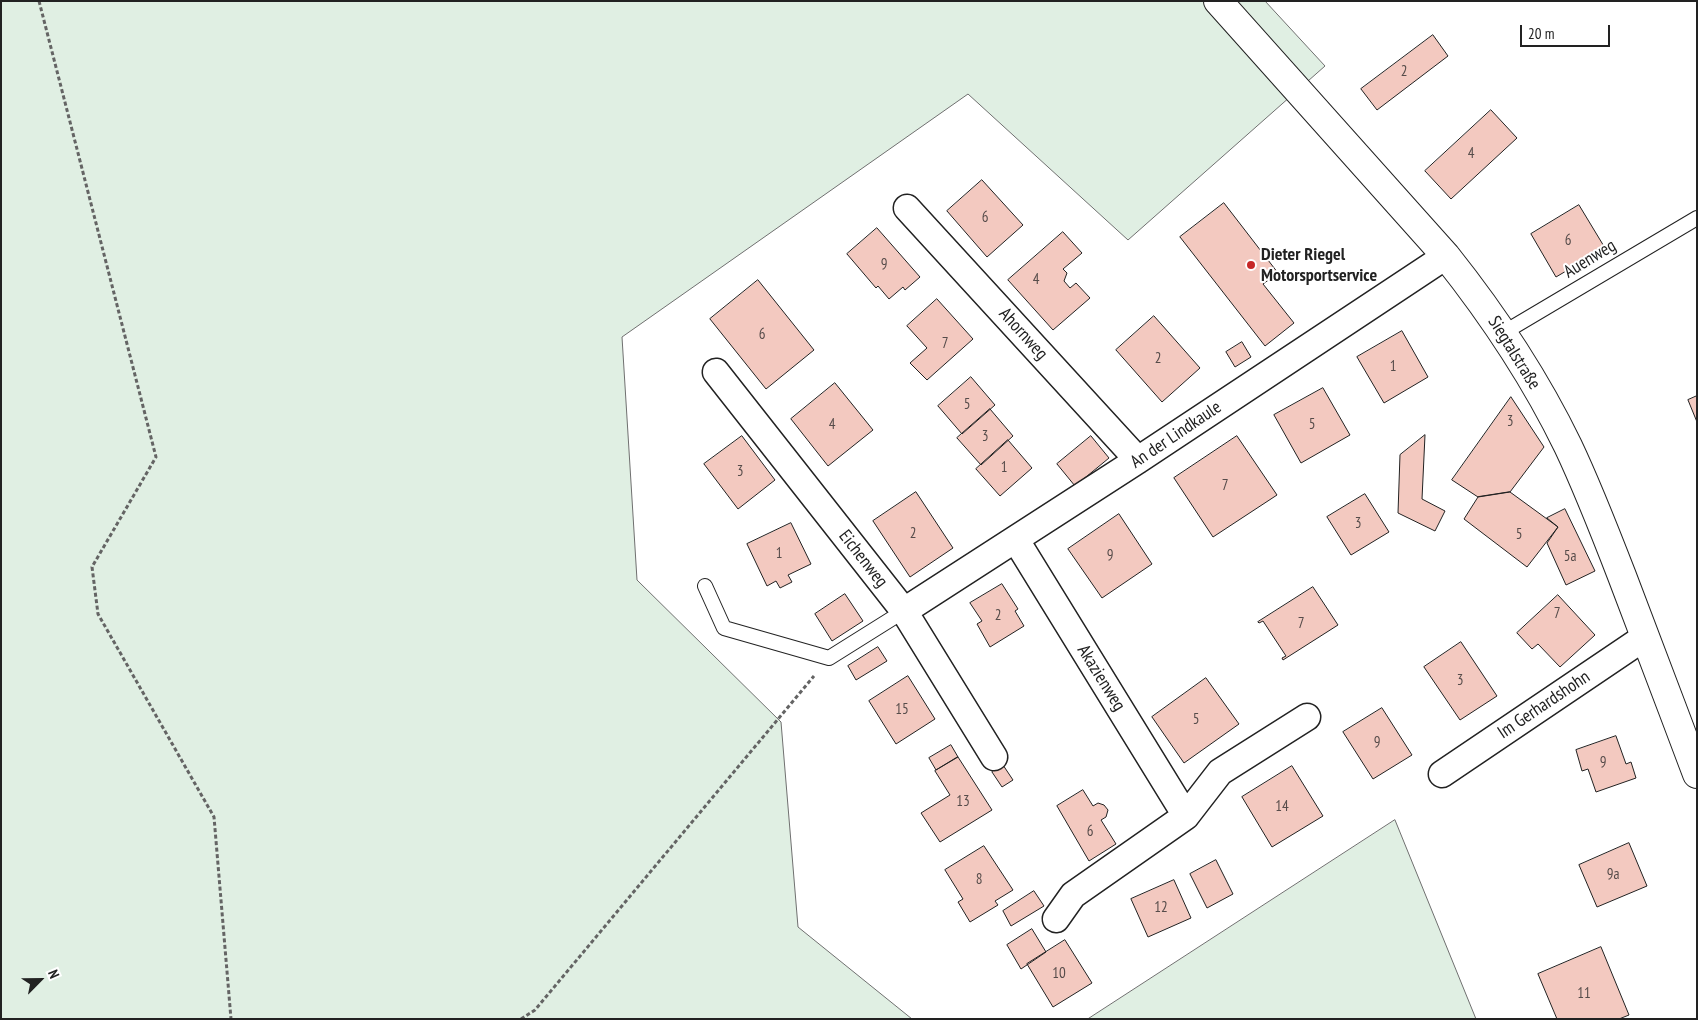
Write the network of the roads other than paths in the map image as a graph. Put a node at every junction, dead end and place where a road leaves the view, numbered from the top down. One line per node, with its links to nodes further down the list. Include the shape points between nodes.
1 (1218, 1): 4 (main road, Siegtalstraße)
2 (907, 208): 7 (street, Ahornweg)
3 (1697, 218): 5 (lane, Auenweg)
4 (1446, 256): 5 (main road, Siegtalstraße); 7 (street, An der Lindkaule)
5 (1503, 333): 11 (main road, Siegtalstraße, via 1538,389 1568,447 1606,534)
6 (716, 372): 10 (street, Eichenweg)
7 (1138, 460): 8 (street, An der Lindkaule)
8 (1016, 540): 10 (street, An der Lindkaule); 16 (street, Akazienweg)
9 (705, 586): 10 (lane, via 724,628 829,658)
10 (904, 611): 13 (street, Eichenweg)
11 (1645, 637): 14 (street, Im Gerhardshohn); 15 (main road, Siegtalstraße)
12 (1307, 717): 16 (street, via 1220,772)
13 (994, 757)
14 (1442, 774)
15 (1697, 774)
16 (1186, 816): 17 (street, via 1073,894)
17 (1056, 919)

